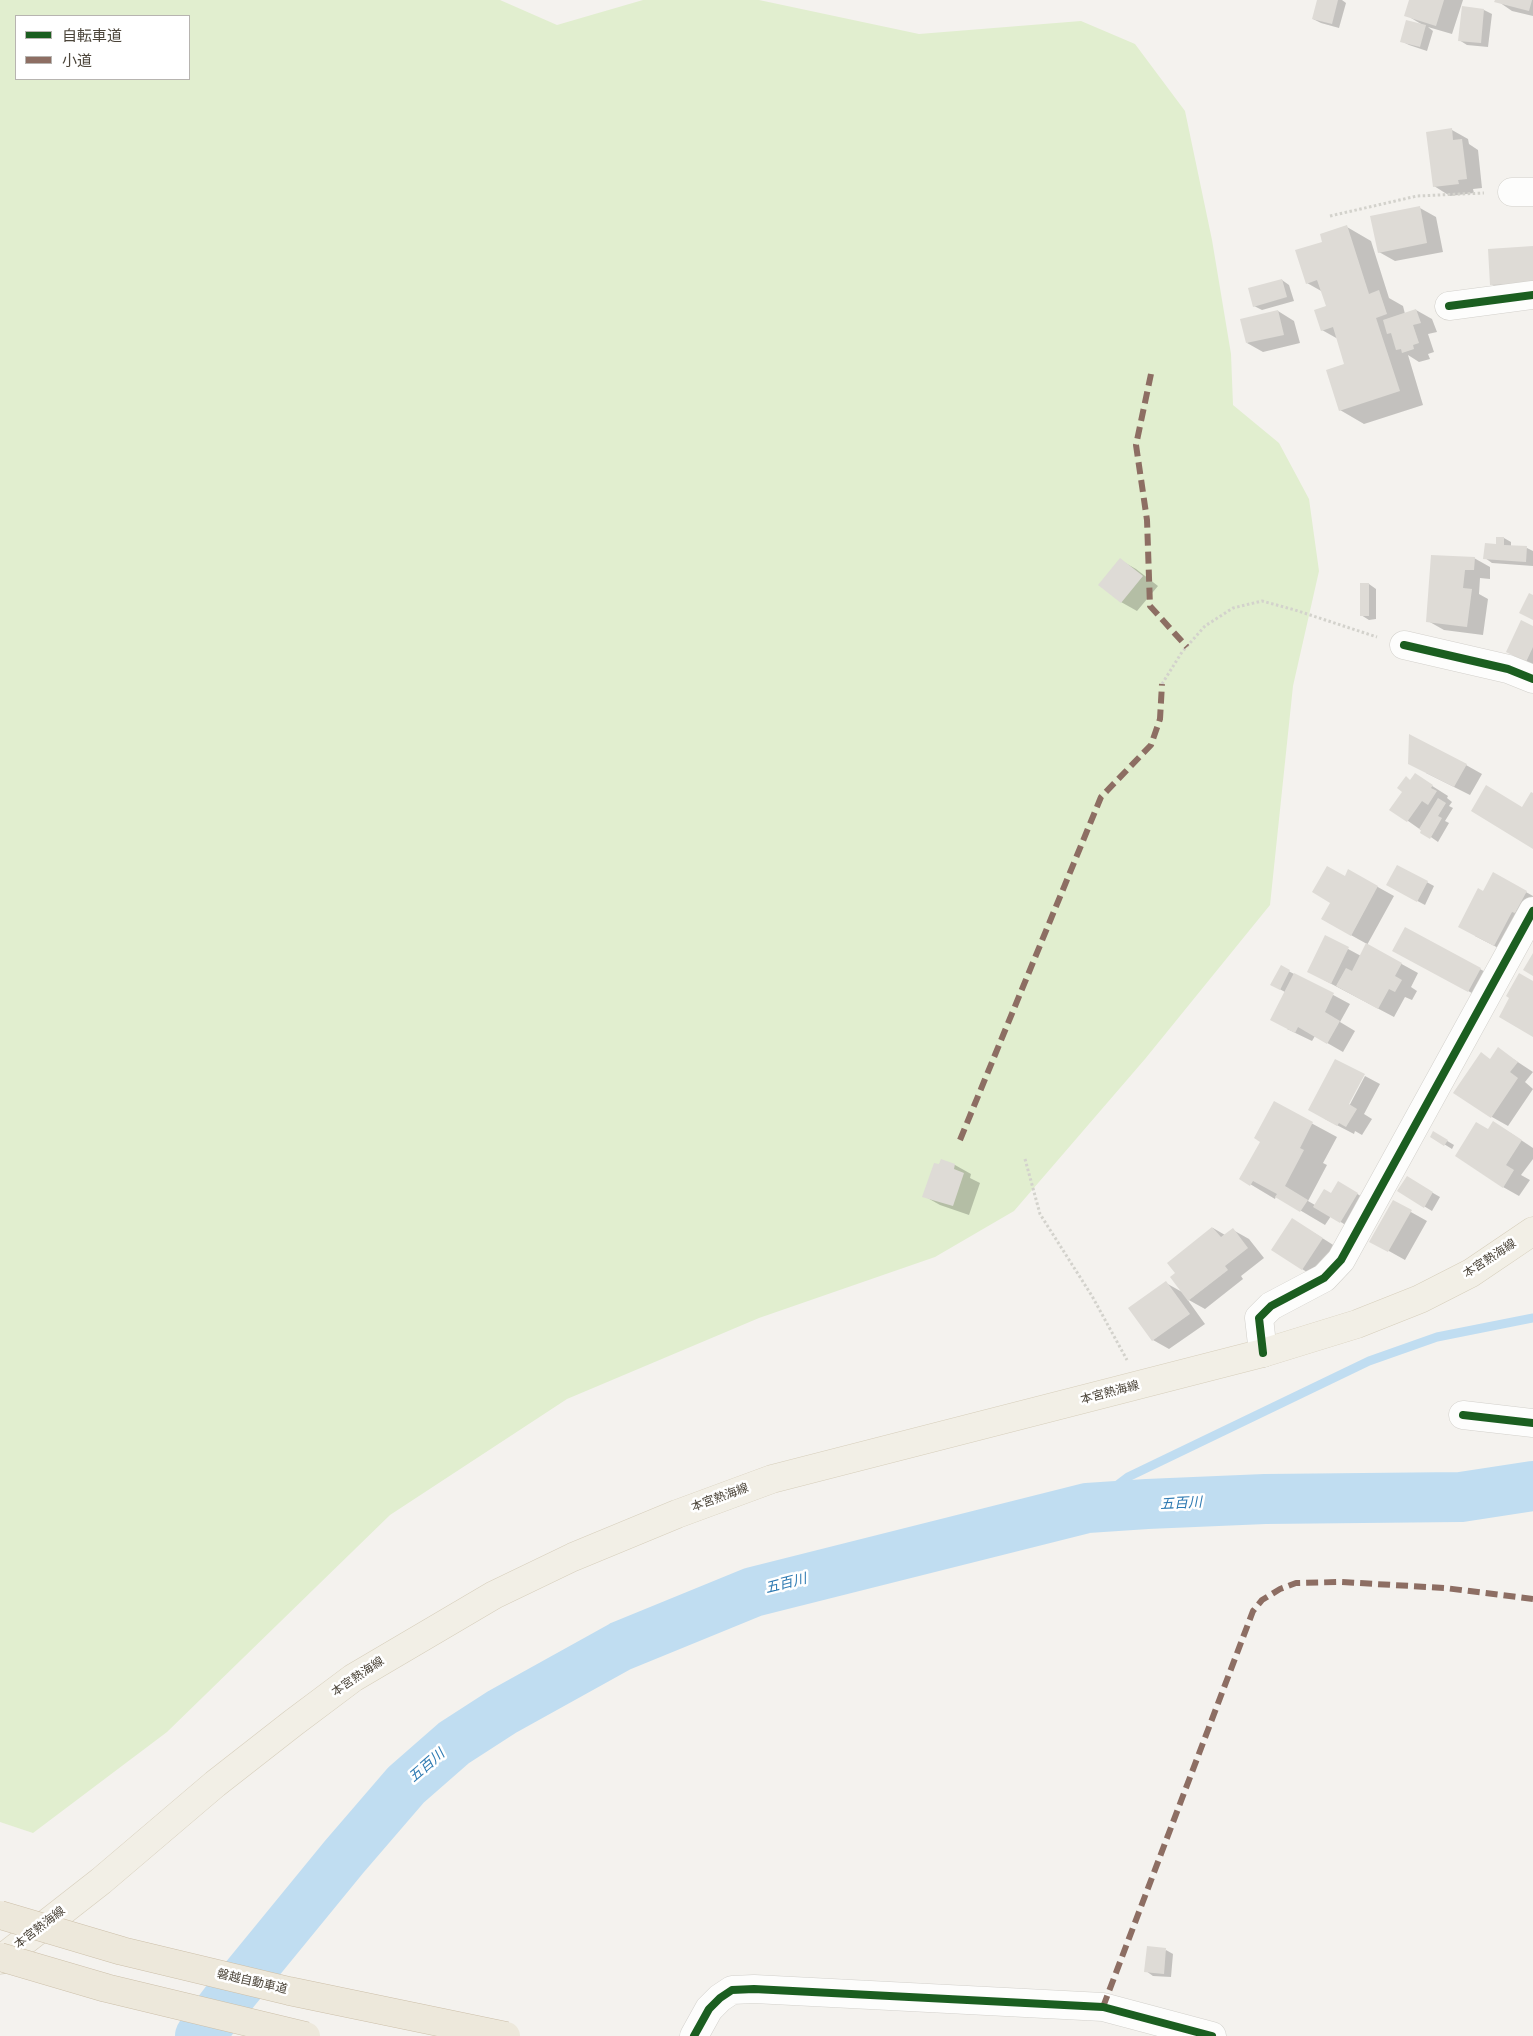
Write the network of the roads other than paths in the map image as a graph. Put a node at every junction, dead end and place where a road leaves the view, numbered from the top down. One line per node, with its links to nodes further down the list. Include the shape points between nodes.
1 (1533, 295): 2 (street)
2 (1449, 306)
3 (1404, 645): 4 (street, via 1508,668)
4 (1533, 679)
5 (1533, 911): 7 (street, via 1341,1260 1324,1278 1271,1306 1259,1318)
6 (1533, 1231): 7 (main road, 本宮熱海線, via 1472,1273 1420,1300 1357,1324)
7 (1263, 1353): 11 (main road, 本宮熱海線, via 772,1479 581,1554 494,1595 353,1678 215,1784 101,1881)
8 (1463, 1415): 9 (street)
9 (1533, 1423)
10 (0, 1915): 13 (highway, 磐越自動車道, bridge, via 141,1956 289,1991)
11 (0, 1958): 12 (highway, bridge, via 106,1988)
12 (306, 2036)
13 (506, 2036)
14 (694, 2036): 15 (street, via 720,1998 732,1990 754,1989 1103,2007)
15 (1212, 2036)

